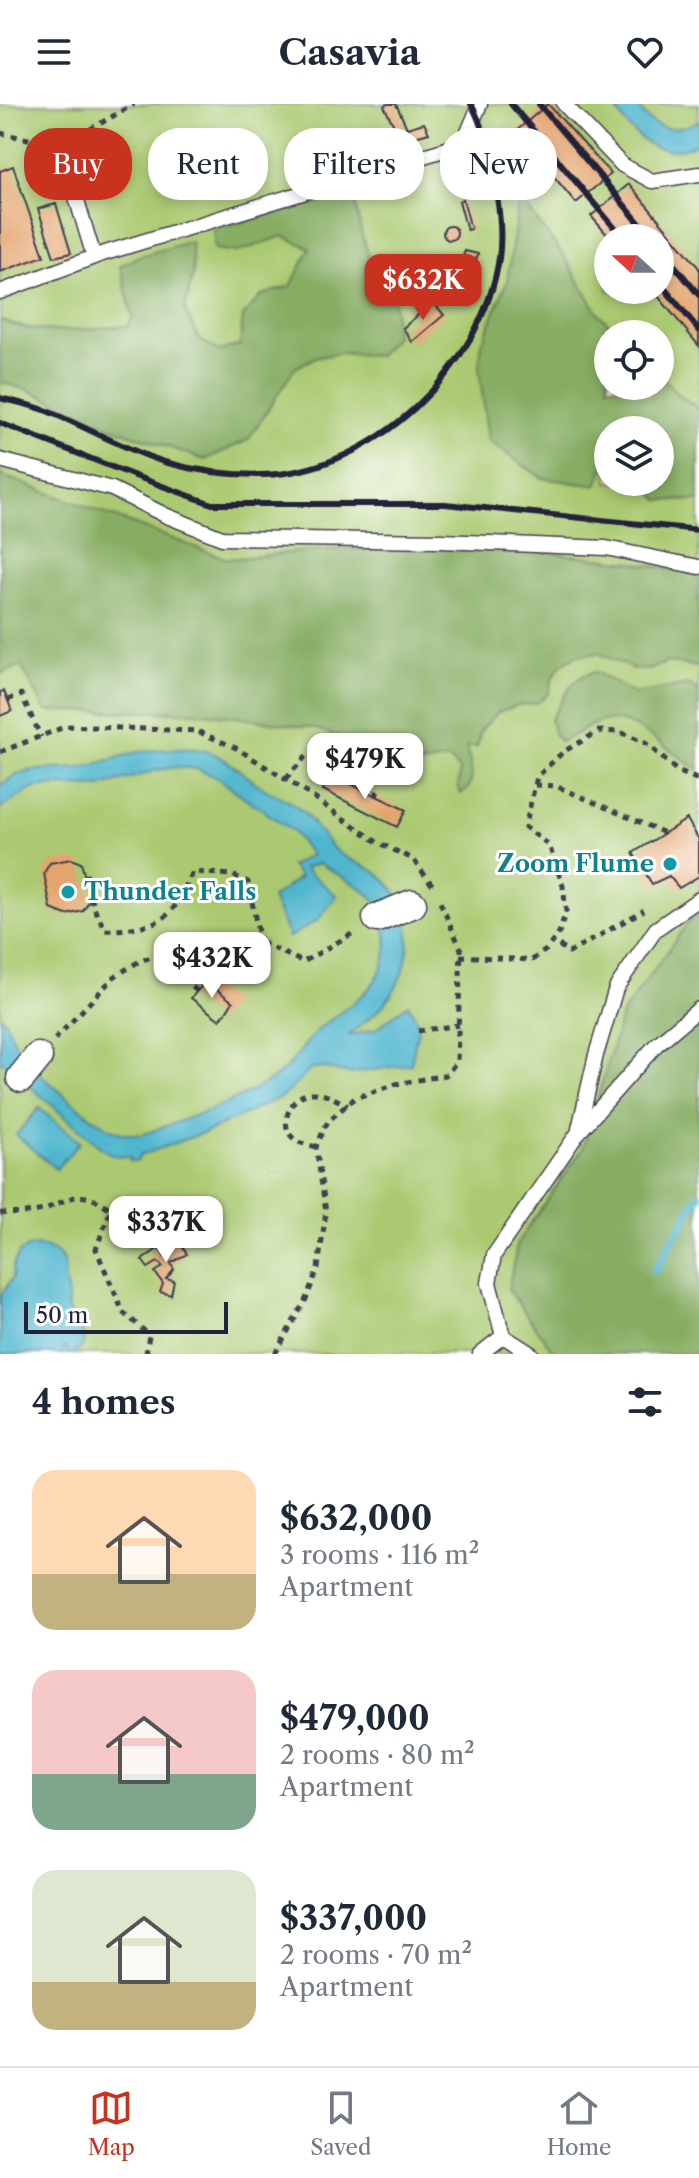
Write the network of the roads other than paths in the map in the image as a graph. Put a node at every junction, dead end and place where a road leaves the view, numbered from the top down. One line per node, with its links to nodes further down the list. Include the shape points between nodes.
1 (480, 104): 5 (lane, via 463,144)
2 (564, 104): 3 (lane, via 622,165 652,181)
3 (699, 174)
4 (77, 200): 5 (lane)
5 (94, 257): 6 (lane)
6 (0, 292)
7 (0, 460): 8 (lane, via 112,489 222,538 606,548)
8 (699, 567)
9 (699, 899): 13 (lane, via 656,929 616,988)
10 (412, 904): 11 (street)
11 (377, 918)
12 (699, 1009): 13 (lane, via 656,1045)
13 (578, 1133): 14 (lane, via 494,1255 489,1283)
14 (503, 1336): 15 (lane); 16 (lane)
15 (480, 1354)
16 (531, 1354)

